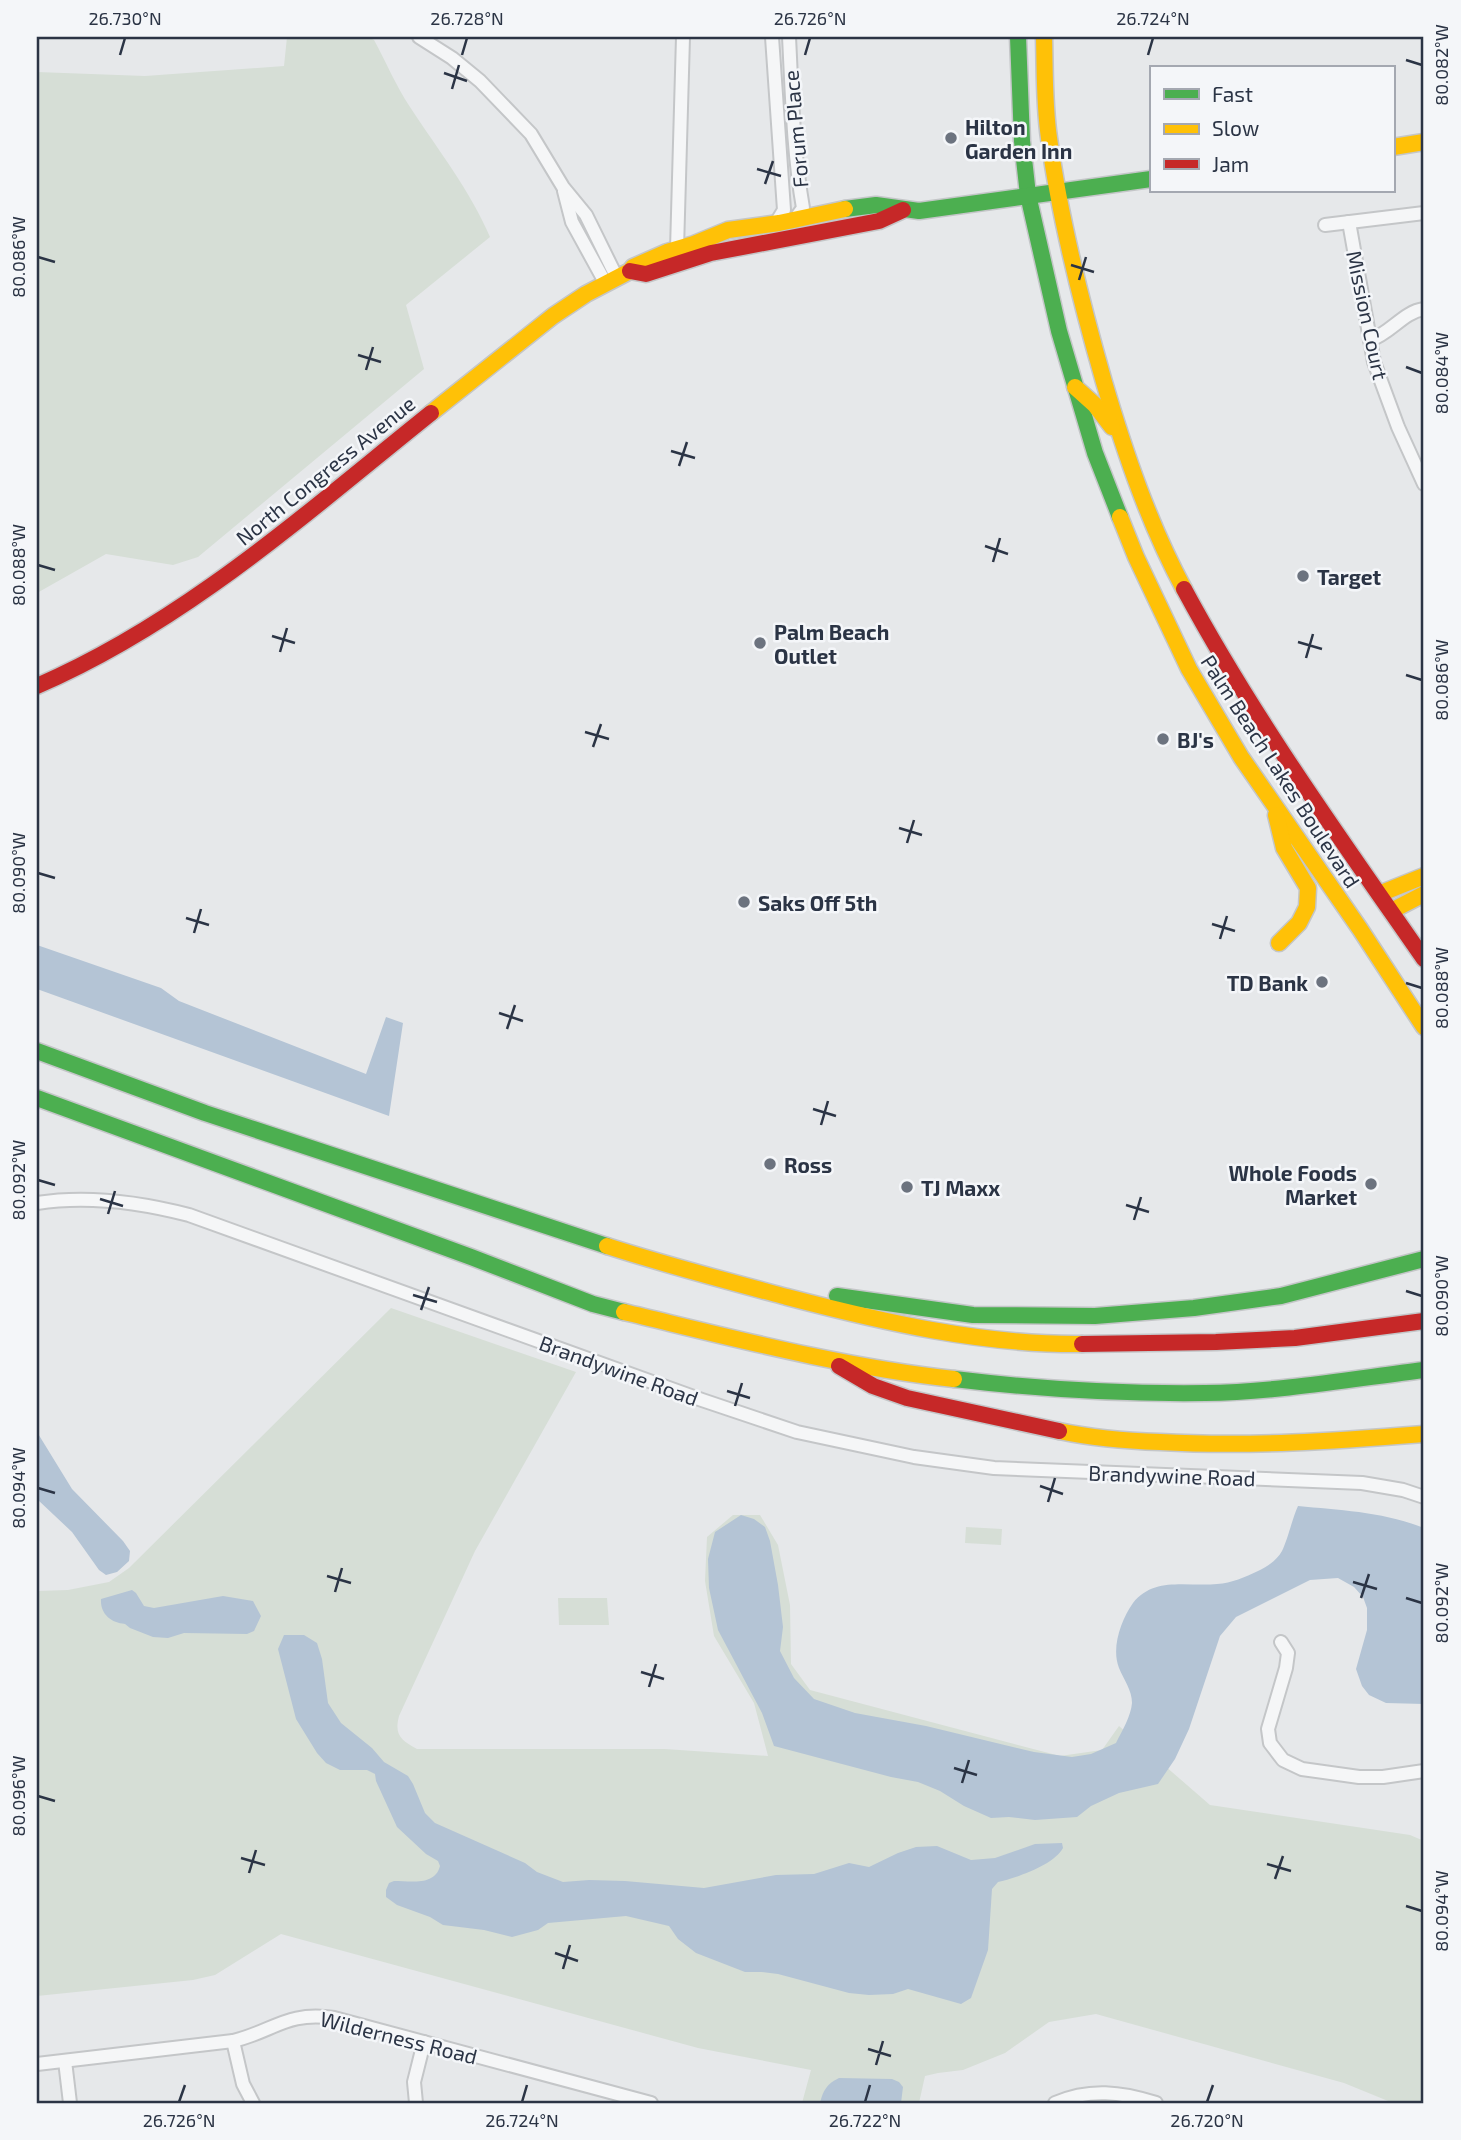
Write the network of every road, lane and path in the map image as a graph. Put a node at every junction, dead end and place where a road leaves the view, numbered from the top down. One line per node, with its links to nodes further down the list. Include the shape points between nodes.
1 (419, 37): 20 (street, via 480,81 526,128 563,187 572,222)
2 (683, 37): 19 (street)
3 (772, 37): 16 (street, Forum Place, via 784,210)
4 (789, 37): 14 (street, Forum Place, via 793,130 803,208)
5 (1018, 37): 11 (main road, Palm Beach Lakes Boulevard)
6 (1044, 37): 10 (main road, Palm Beach Lakes Boulevard, via 1049,138)
7 (1424, 142): 8 (main road)
8 (1394, 147)
9 (1150, 179): 10 (main road, North Congress Avenue)
10 (1058, 191): 11 (main road, North Congress Avenue); 24 (main road, Palm Beach Lakes Boulevard, via 1087,324)
11 (1028, 195): 12 (main road, North Congress Avenue); 23 (main road, Palm Beach Lakes Boulevard)
12 (903, 210): 14 (main road, North Congress Avenue, via 876,205); 18 (main road, North Congress Avenue, via 879,221)
13 (1424, 213): 15 (street)
14 (795, 219): 16 (main road, North Congress Avenue); 18 (main road)
15 (1349, 222): 17 (street); 22 (street, Mission Court)
16 (776, 223): 19 (main road, North Congress Avenue, via 728,230)
17 (1325, 225)
18 (774, 241): 20 (main road, North Congress Avenue)
19 (677, 249): 20 (main road, North Congress Avenue)
20 (618, 277): 26 (main road, North Congress Avenue, via 553,316 218,582 111,652)
21 (1424, 309): 22 (street)
22 (1370, 340): 25 (street, Mission Court, via 1386,395)
23 (1075, 387): 24 (main road, via 1107,418); 27 (main road, Palm Beach Lakes Boulevard, via 1115,506 1158,605 1195,681)
24 (1123, 445): 29 (main road, Palm Beach Lakes Boulevard, via 1163,550 1209,635 1295,773)
25 (1424, 484)
26 (37, 686)
27 (1274, 804): 32 (main road, via 1284,848 1308,888 1307,907 1299,923); 34 (main road, Palm Beach Lakes Boulevard)
28 (1424, 876): 29 (main road)
29 (1379, 894): 31 (main road, Palm Beach Lakes Boulevard)
30 (1424, 894): 31 (main road)
31 (1391, 911): 33 (main road, Palm Beach Lakes Boulevard)
32 (1279, 943)
33 (1424, 959)
34 (1424, 1027)
35 (37, 1051): 39 (main road, via 205,1113)
36 (37, 1098): 41 (main road, via 593,1304)
37 (37, 1203): 44 (street, Brandywine Road, via 105,1200 188,1215 797,1432 914,1457 994,1468 1362,1483)
38 (1424, 1259): 39 (main road, via 1281,1296 1095,1316 973,1315 871,1302)
39 (666, 1265): 40 (main road, via 873,1319 1046,1344 1269,1339)
40 (1424, 1321)
41 (819, 1355): 42 (main road, via 920,1376 1119,1392 1284,1388); 43 (main road, via 873,1386 907,1398 1077,1435 1193,1444 1291,1444)
42 (1424, 1370)
43 (1424, 1434)
44 (1424, 1497)
45 (1281, 1642): 46 (street, via 1288,1653 1286,1668 1268,1729 1270,1743 1283,1760 1302,1769 1359,1777)
46 (1424, 1771)
47 (233, 2041): 48 (street, Wilderness Road, via 291,2018 320,2016); 49 (street, Wilderness Road); 52 (street, via 243,2084)
48 (424, 2042): 53 (street, via 414,2082); 54 (street, Wilderness Road)
49 (65, 2061): 50 (street, Wilderness Road); 51 (street)
50 (37, 2064)
51 (70, 2103)
52 (253, 2103)
53 (416, 2103)
54 (651, 2103)
55 (1055, 2103): 56 (street, via 1103,2092)
56 (1156, 2103)

